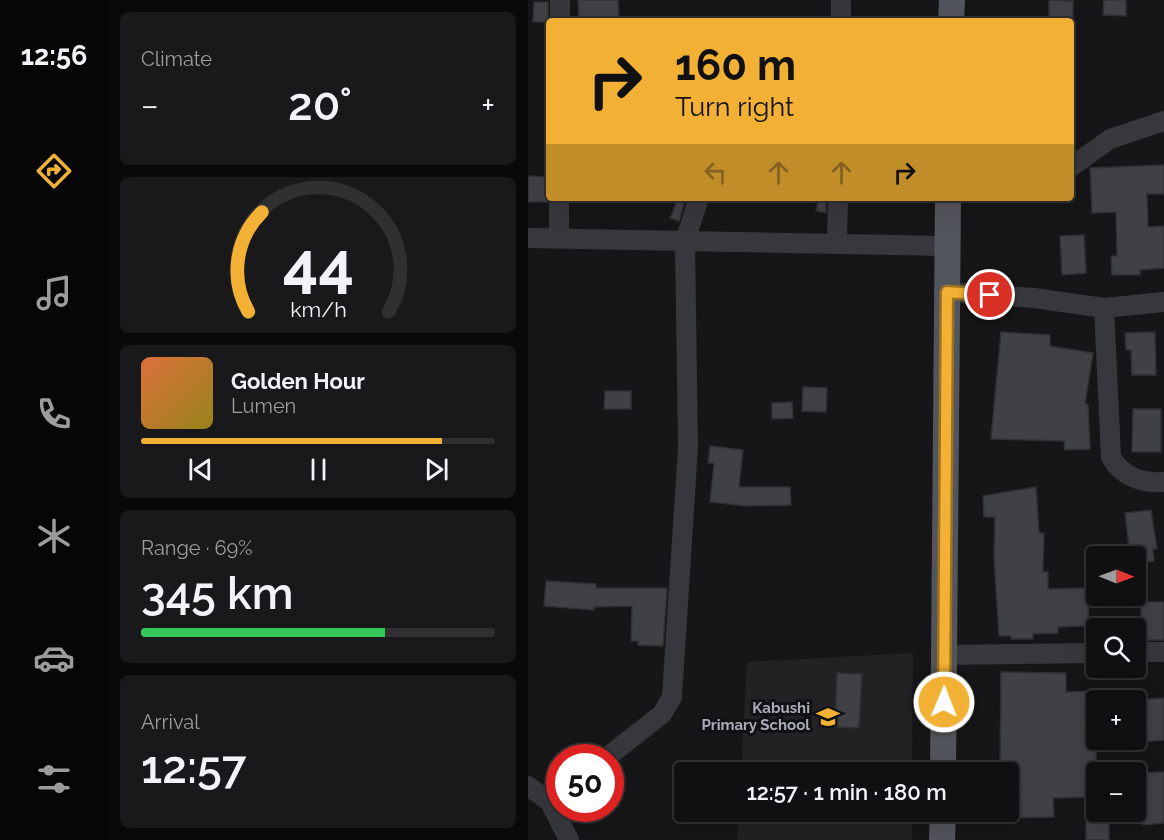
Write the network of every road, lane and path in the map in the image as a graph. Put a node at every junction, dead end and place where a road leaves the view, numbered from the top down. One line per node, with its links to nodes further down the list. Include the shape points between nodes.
1 (560, 0): 4 (street)
2 (841, 0): 5 (street)
3 (952, 0): 6 (main road)
4 (560, 18)
5 (841, 18)
6 (951, 18)
7 (1164, 121): 8 (street, via 1110,140)
8 (1074, 165)
9 (559, 201): 14 (street)
10 (698, 201): 15 (street)
11 (838, 201): 16 (street)
12 (948, 201): 17 (main road)
13 (528, 238): 14 (street)
14 (559, 238): 15 (street)
15 (685, 241): 16 (street); 26 (street, via 688,447 672,697 662,714)
16 (837, 244): 17 (street)
17 (947, 246): 18 (main road)
18 (947, 292): 20 (street); 25 (main road)
19 (1164, 302): 20 (street)
20 (1104, 308): 21 (street, via 1111,457 1117,469 1129,475)
21 (1164, 482)
22 (1146, 652): 23 (street)
23 (1164, 652)
24 (1086, 653): 25 (street)
25 (944, 655): 27 (main road)
26 (624, 744)
27 (943, 762)
28 (528, 786): 29 (street)
29 (546, 794)
30 (563, 822): 32 (street)
31 (943, 822): 33 (main road)
32 (569, 840)
33 (942, 840)

